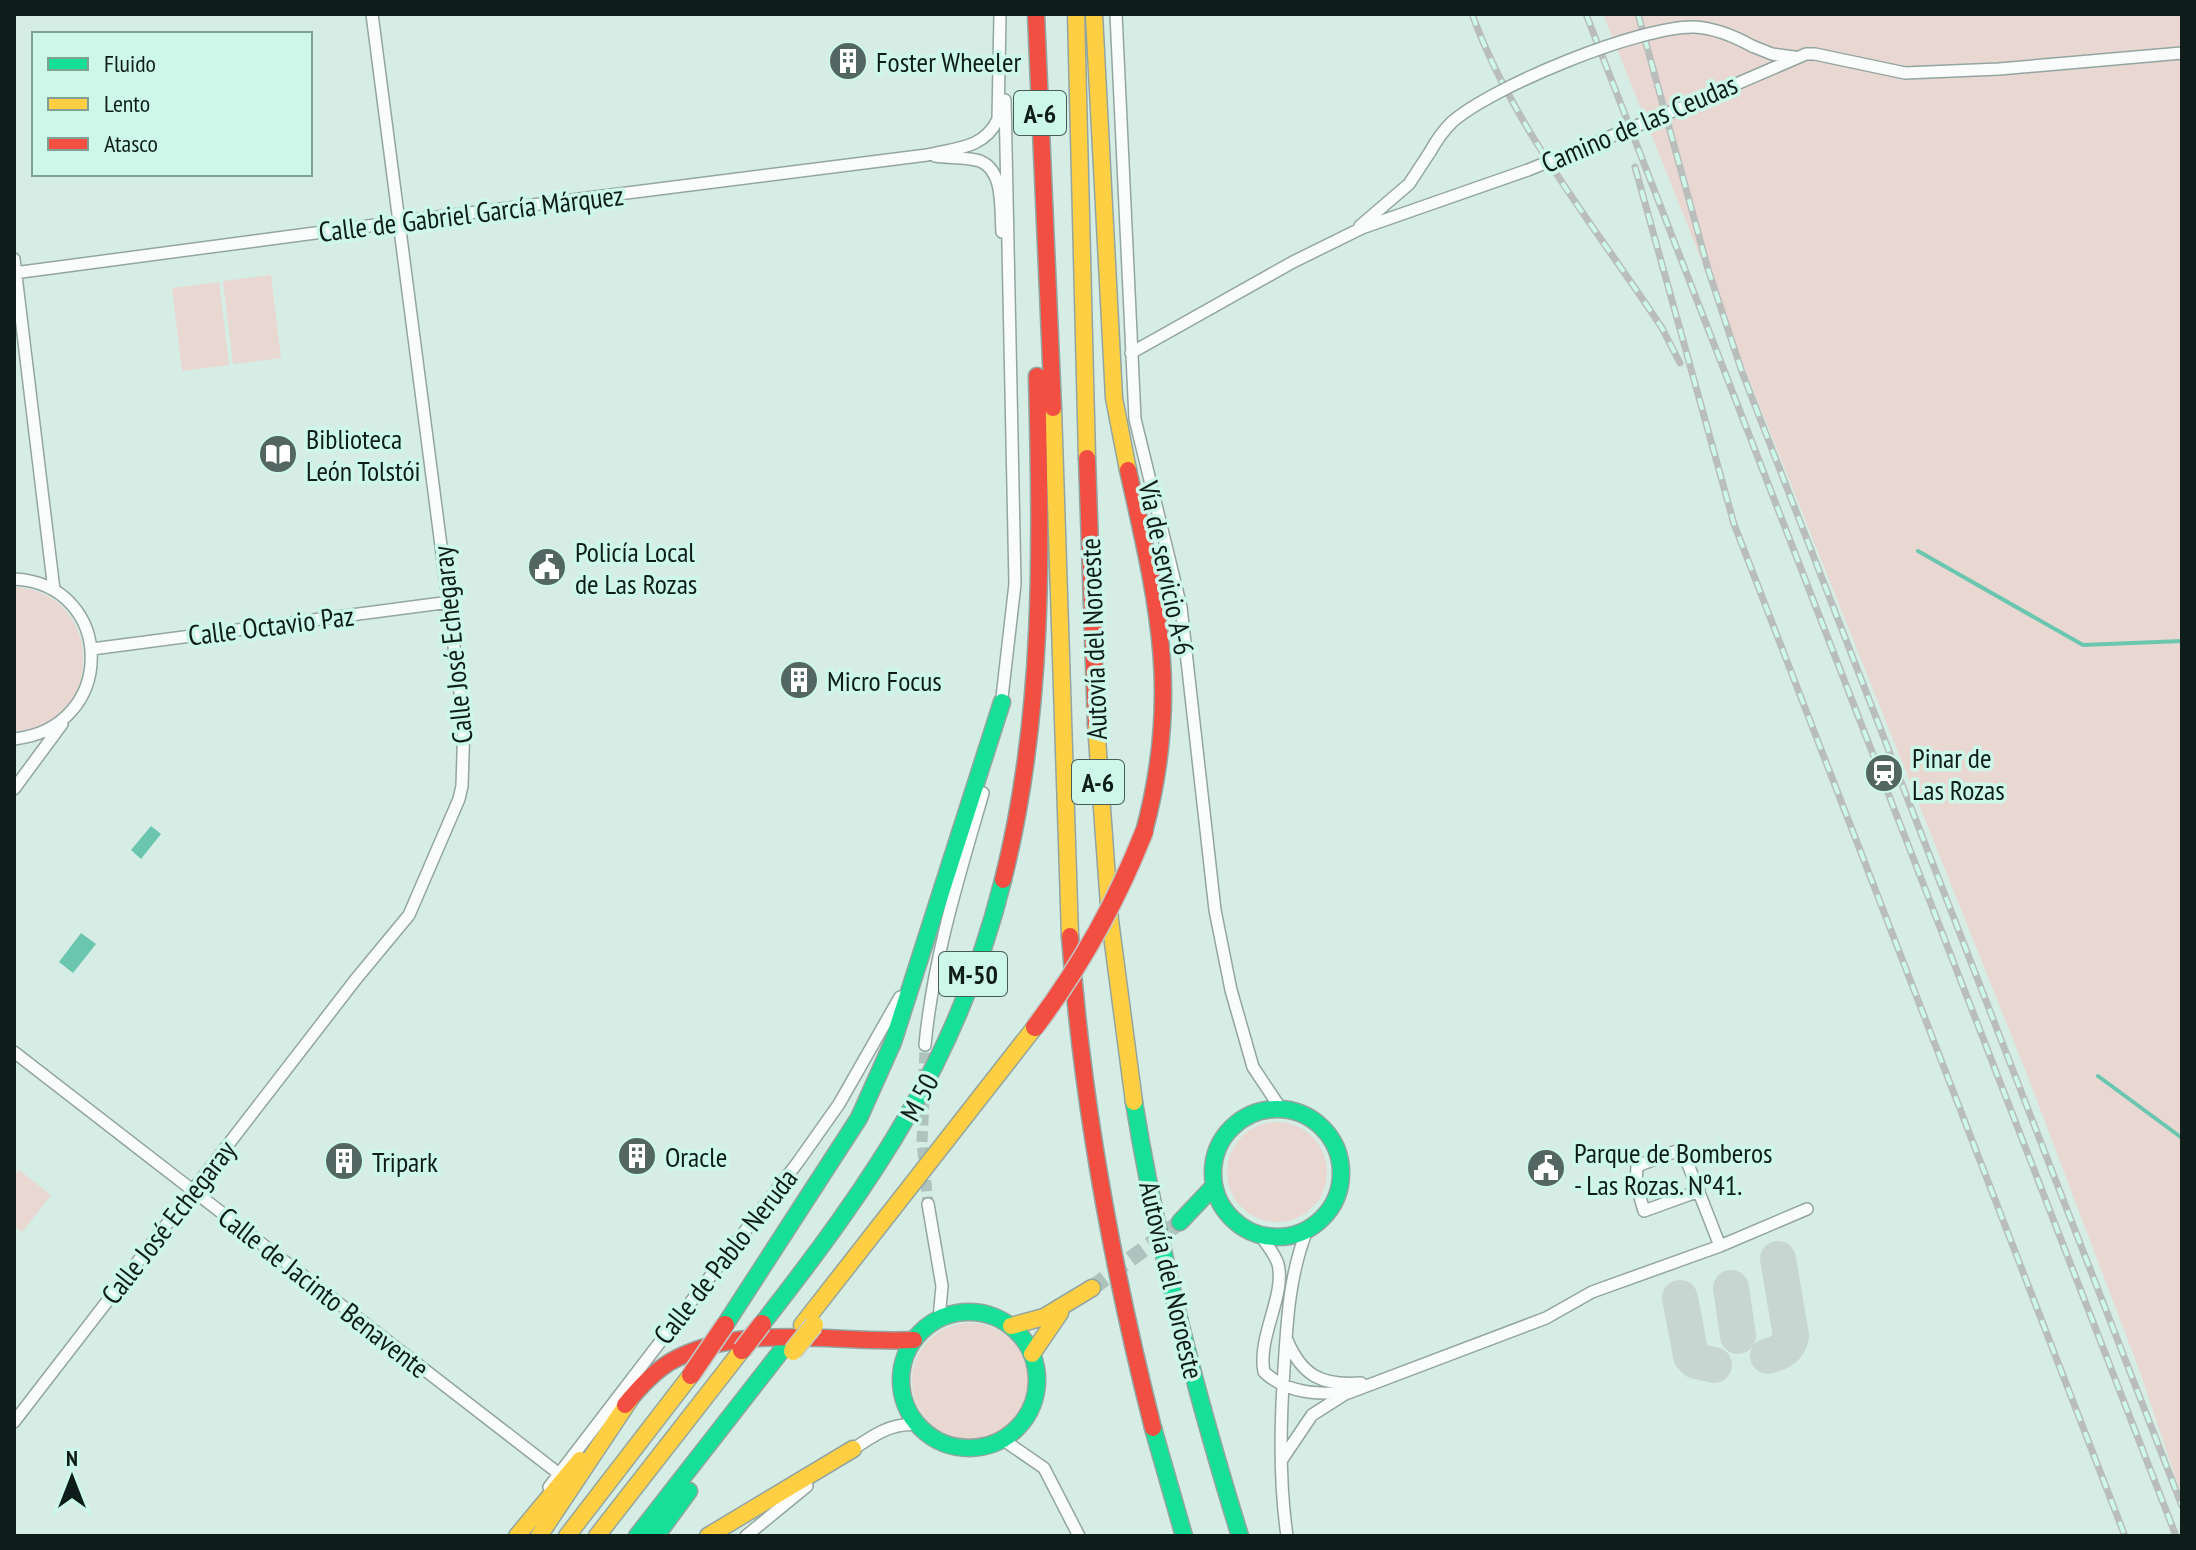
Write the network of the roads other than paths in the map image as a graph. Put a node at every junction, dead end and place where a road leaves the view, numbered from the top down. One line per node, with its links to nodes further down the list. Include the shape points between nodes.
1 (372, 14): 11 (street, Calle José Echegaray)
2 (1001, 14): 9 (street, Calle de Gabriel García Márquez, via 998,119 991,133 981,142); 16 (street)
3 (1036, 14): 10 (main road, Autovía del Noroeste / A-6)
4 (1076, 14): 66 (main road, Autovía del Noroeste / A-6, via 1092,671 1118,997 1177,1312)
5 (1094, 14): 44 (main road, M-50, bridge, via 1114,398 1163,652 1159,771 1124,885 1070,981)
6 (1116, 14): 15 (street, Vía de servicio A-6)
7 (2182, 53): 8 (street, Camino de las Ceudas, via 1905,73 1815,54)
8 (1794, 57): 12 (street, Camino de las Ceudas, bridge, via 1528,170); 12 (street, bridge, via 1693,27 1627,40 1517,82 1452,122 1409,184)
9 (927, 155): 11 (street, Calle de Gabriel García Márquez); 16 (street, Calle de Gabriel García Márquez, via 981,162 993,172 999,189)
10 (1044, 212): 59 (main road, M 50 / M-50, bridge, via 1034,246 1041,572 1037,668 1023,789 1000,895 965,998 904,1126 852,1205); 65 (main road, Autovía del Noroeste / A-6, via 1077,1027 1127,1326)
11 (398, 222): 14 (street, Calle de Gabriel García Márquez); 19 (street, Calle José Echegaray)
12 (1350, 234): 15 (street, Camino de las Ceudas)
13 (14, 259): 14 (street)
14 (15, 273): 18 (street)
15 (1131, 353): 28 (street, Vía de servicio A-6, via 1135,419 1181,607 1215,910 1228,978 1253,1067)
16 (1012, 390): 21 (street, via 1015,584)
17 (14, 579): 18 (street)
18 (54, 590): 20 (street, via 80,615)
19 (450, 602): 20 (street, Calle Octavio Paz); 30 (street, Calle José Echegaray, via 464,723 462,786 449,825 409,915)
20 (92, 649): 22 (street, via 90,679)
21 (1002, 702): 25 (main road); 26 (street, via 994,754 930,993)
22 (67, 717): 23 (street, via 43,732); 24 (street)
23 (14, 739)
24 (14, 789)
25 (918, 966): 55 (street, Calle de Pablo Neruda, via 831,1116); 58 (main road, bridge, via 893,1042 859,1118 691,1375)
26 (925, 1045)
27 (14, 1052): 30 (street, Calle de Jacinto Benavente)
28 (1281, 1109): 29 (main road, via 1249,1115 1229,1131 1216,1152); 35 (main road, via 1320,1124 1341,1160 1336,1201)
29 (1214, 1186): 34 (main road); 34 (main road, via 1180,1222)
30 (192, 1190): 50 (street, Calle José Echegaray); 55 (street, Calle de Jacinto Benavente)
31 (1699, 1191): 31 (street, via 1682,1149 1637,1166 1644,1211); 37 (street)
32 (928, 1204): 40 (street, via 942,1286)
33 (1807, 1209): 37 (street)
34 (1227, 1214): 36 (main road)
35 (1307, 1230): 36 (main road, via 1285,1237); 42 (street, via 1288,1299)
36 (1261, 1236): 47 (street, via 1278,1264 1262,1360 1264,1372)
37 (1720, 1246): 46 (street)
38 (1092, 1288): 39 (main road)
39 (1063, 1308): 41 (main road, via 1033,1323); 45 (main road)
40 (939, 1319): 41 (main road, via 976,1313); 43 (main road)
41 (1011, 1326): 45 (main road)
42 (1286, 1337): 46 (street, via 1295,1360 1312,1377 1343,1384); 47 (street)
43 (914, 1340): 49 (main road, via 715,1344 672,1360); 51 (main road, via 901,1377 904,1402)
44 (787, 1351): 60 (main road, M-50); 61 (main road)
45 (1032, 1354): 52 (main road, via 1036,1393 1024,1419)
46 (1373, 1382): 48 (street)
47 (1283, 1386): 48 (street, via 1315,1394); 54 (street)
48 (1348, 1393): 54 (street, via 1312,1415)
49 (631, 1398): 56 (main road); 57 (main road)
50 (14, 1422)
51 (918, 1425): 52 (main road, via 957,1447 980,1447); 53 (street, via 885,1429)
52 (1002, 1439): 64 (street, via 1044,1468)
53 (853, 1449): 62 (main road); 63 (street)
54 (1281, 1462): 67 (street)
55 (558, 1473): 56 (street, Calle de Pablo Neruda)
56 (517, 1536)
57 (539, 1536)
58 (567, 1536)
59 (597, 1536)
60 (637, 1536)
61 (656, 1536)
62 (708, 1536)
63 (746, 1536)
64 (1079, 1536)
65 (1184, 1536)
66 (1240, 1536)
67 (1287, 1536)

